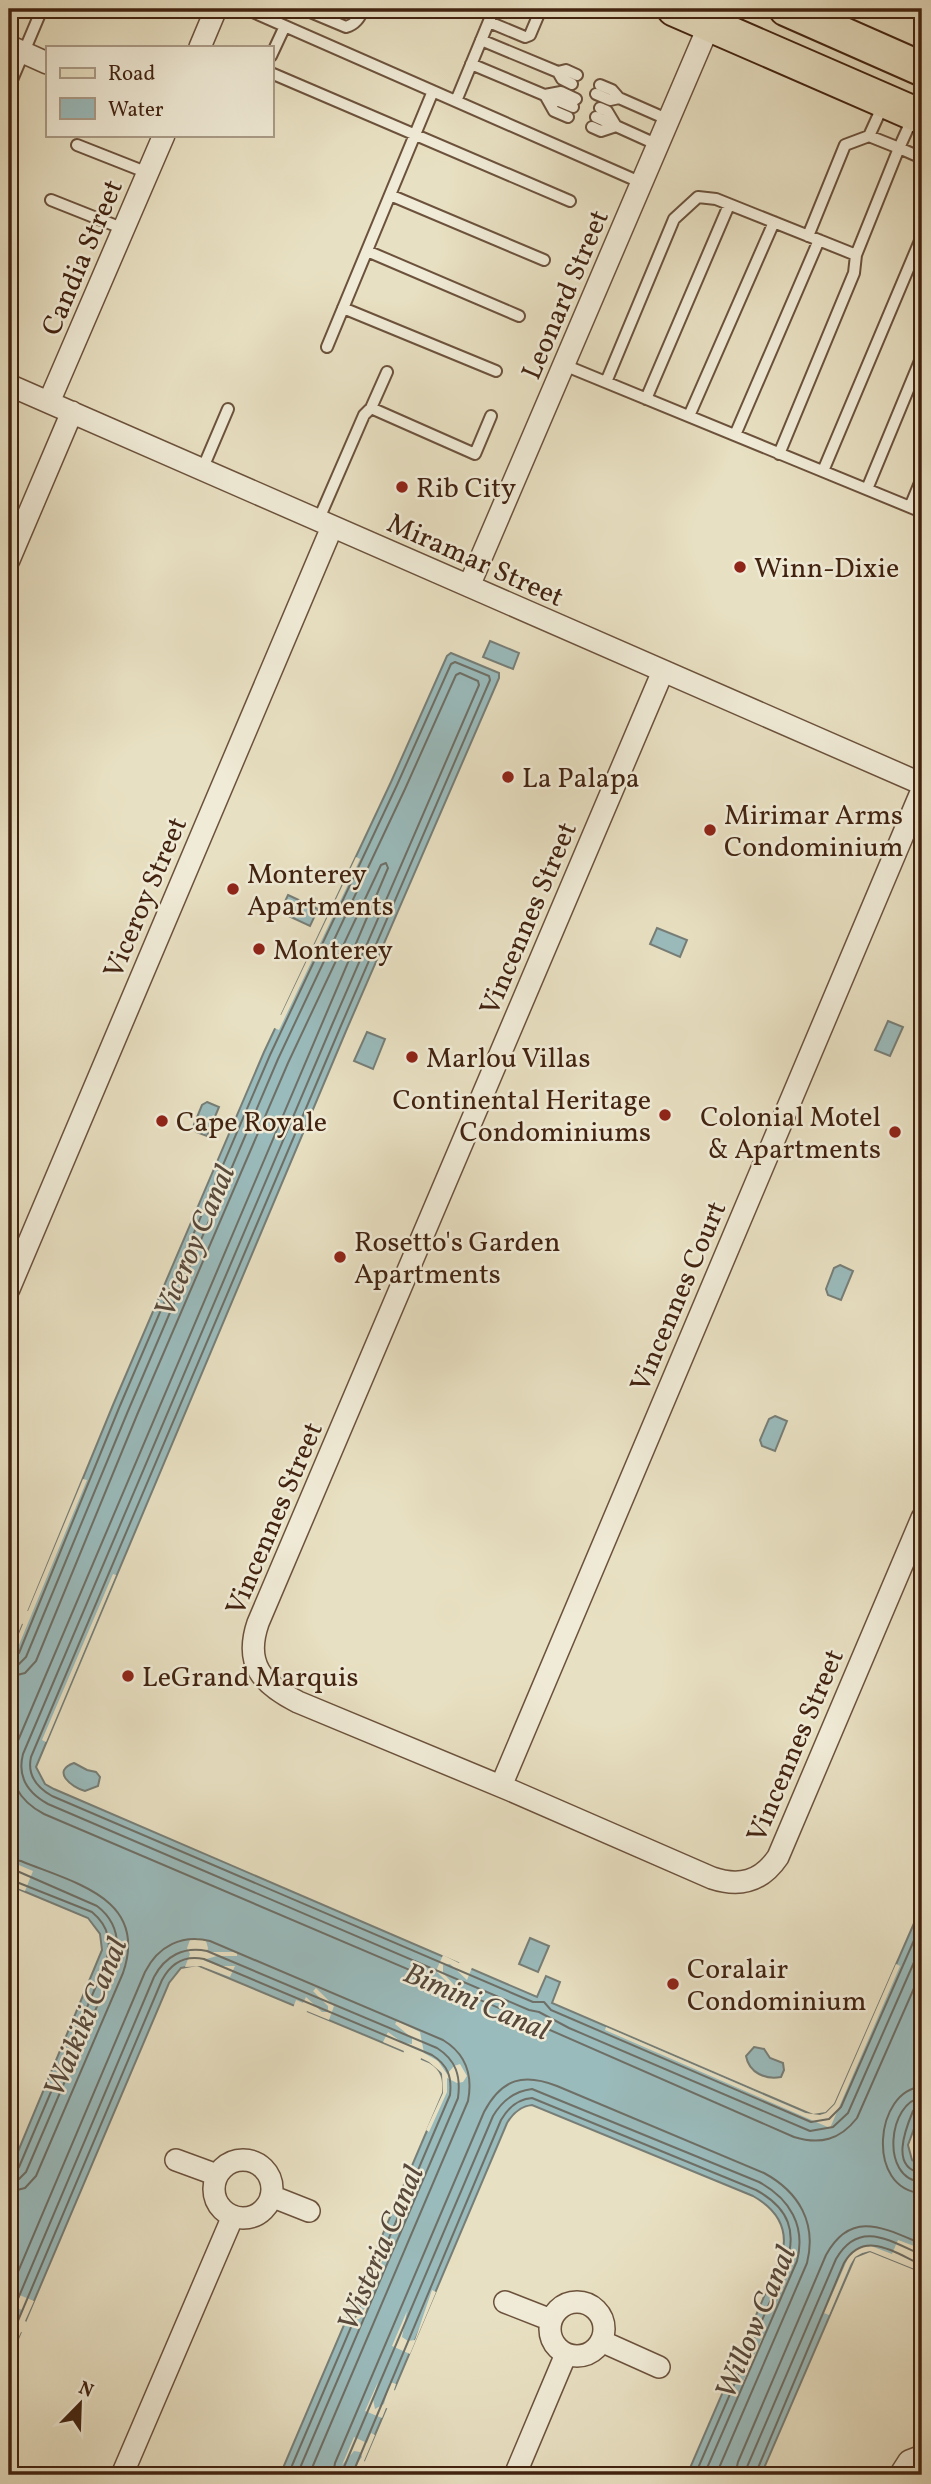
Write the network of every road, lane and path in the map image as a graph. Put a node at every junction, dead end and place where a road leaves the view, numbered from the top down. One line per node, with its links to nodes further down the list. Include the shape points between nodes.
1 (42, 9): 17 (lane)
2 (216, 9): 15 (street)
3 (246, 9): 13 (lane)
4 (281, 9): 13 (lane)
5 (303, 9): 6 (lane, via 346,27 353,25)
6 (364, 9)
7 (494, 9): 12 (lane)
8 (541, 9): 12 (lane, via 525,37)
9 (674, 9): 11 (main road)
10 (786, 9): 20 (main road)
11 (713, 17): 28 (main road); 29 (street, Leonard Street)
12 (489, 22): 14 (lane)
13 (280, 24): 16 (lane); 25 (lane)
14 (481, 40): 19 (lane); 22 (lane, via 558,72 565,70)
15 (200, 46)
16 (273, 49)
17 (16, 50): 18 (street); 23 (lane)
18 (46, 63)
19 (471, 64): 26 (lane); 27 (lane)
20 (922, 69)
21 (273, 74): 31 (lane)
22 (574, 80)
23 (9, 87)
24 (598, 90): 29 (lane, via 612,90 619,98)
25 (433, 91): 27 (lane); 31 (lane)
26 (545, 95): 26 (lane, via 561,92 573,107 554,111)
27 (456, 102): 39 (lane)
28 (907, 111): 33 (lane); 36 (lane)
29 (669, 120): 35 (street, Leonard Street)
30 (616, 126): 30 (lane, via 607,111 596,117 601,131); 35 (lane)
31 (415, 135): 40 (lane); 42 (lane)
32 (164, 136): 38 (street, Candia Street)
33 (869, 136): 36 (lane); 47 (lane, via 845,145)
34 (77, 145): 38 (lane)
35 (658, 145): 39 (street, Leonard Street)
36 (899, 148): 37 (lane); 49 (lane)
37 (922, 158)
38 (148, 173): 45 (street, Candia Street)
39 (642, 183): 55 (street, Leonard Street)
40 (390, 195): 48 (lane); 50 (lane)
41 (51, 200): 45 (lane)
42 (570, 201)
43 (729, 205): 44 (lane); 58 (lane, via 698,197 674,219); 60 (lane)
44 (774, 222): 47 (lane); 66 (lane)
45 (124, 229): 61 (street, Candia Street)
46 (922, 236): 70 (lane)
47 (813, 238): 49 (lane); 67 (lane)
48 (367, 251): 51 (lane); 52 (lane)
49 (856, 255): 68 (lane, via 855,273)
50 (544, 260)
51 (343, 308): 53 (lane); 56 (lane)
52 (519, 316)
53 (327, 347)
54 (922, 356): 72 (lane)
55 (564, 365): 58 (lane); 77 (street, Leonard Street)
56 (496, 371)
57 (387, 372): 62 (lane)
58 (606, 382): 60 (lane)
59 (9, 385): 61 (street, Miramar Street)
60 (646, 399): 66 (lane)
61 (49, 402): 64 (street, Miramar Street)
62 (371, 408): 65 (lane, via 475,454); 75 (lane, via 364,415)
63 (228, 409): 69 (lane)
64 (72, 412): 69 (street, Miramar Street); 76 (street)
65 (491, 416)
66 (689, 416): 67 (lane)
67 (735, 435): 68 (lane)
68 (779, 454): 70 (lane)
69 (202, 470): 75 (street, Miramar Street)
70 (823, 471): 72 (lane)
71 (922, 478): 73 (lane)
72 (867, 489): 73 (lane)
73 (910, 507): 74 (lane)
74 (922, 512)
75 (325, 524): 77 (street, Miramar Street); 81 (street, Viceroy Street)
76 (9, 559)
77 (469, 586): 78 (street, Miramar Street)
78 (663, 671): 79 (street, Miramar Street); 83 (street, Vincennes Street, via 252,1644 257,1668 285,1695)
79 (922, 783)
80 (922, 790): 83 (street, Vincennes Court)
81 (9, 1289)
82 (922, 1518): 83 (street, Vincennes Street, via 778,1857 765,1873 736,1883 712,1878)
83 (500, 1786)
84 (176, 2160): 85 (street)
85 (217, 2175): 86 (street, via 230,2163 248,2161 266,2172 272,2183); 88 (street, via 217,2202)
86 (271, 2196): 87 (street); 88 (street, via 262,2211 243,2218)
87 (309, 2211)
88 (233, 2216): 95 (street)
89 (505, 2302): 90 (street)
90 (551, 2320): 91 (street, via 564,2305 588,2304 603,2323); 92 (street, via 554,2343)
91 (601, 2341): 92 (street, via 590,2353); 93 (street)
92 (566, 2354): 96 (street)
93 (659, 2367)
94 (922, 2456): 97 (street, via 909,2461)
95 (122, 2475)
96 (515, 2475)
97 (900, 2475)

